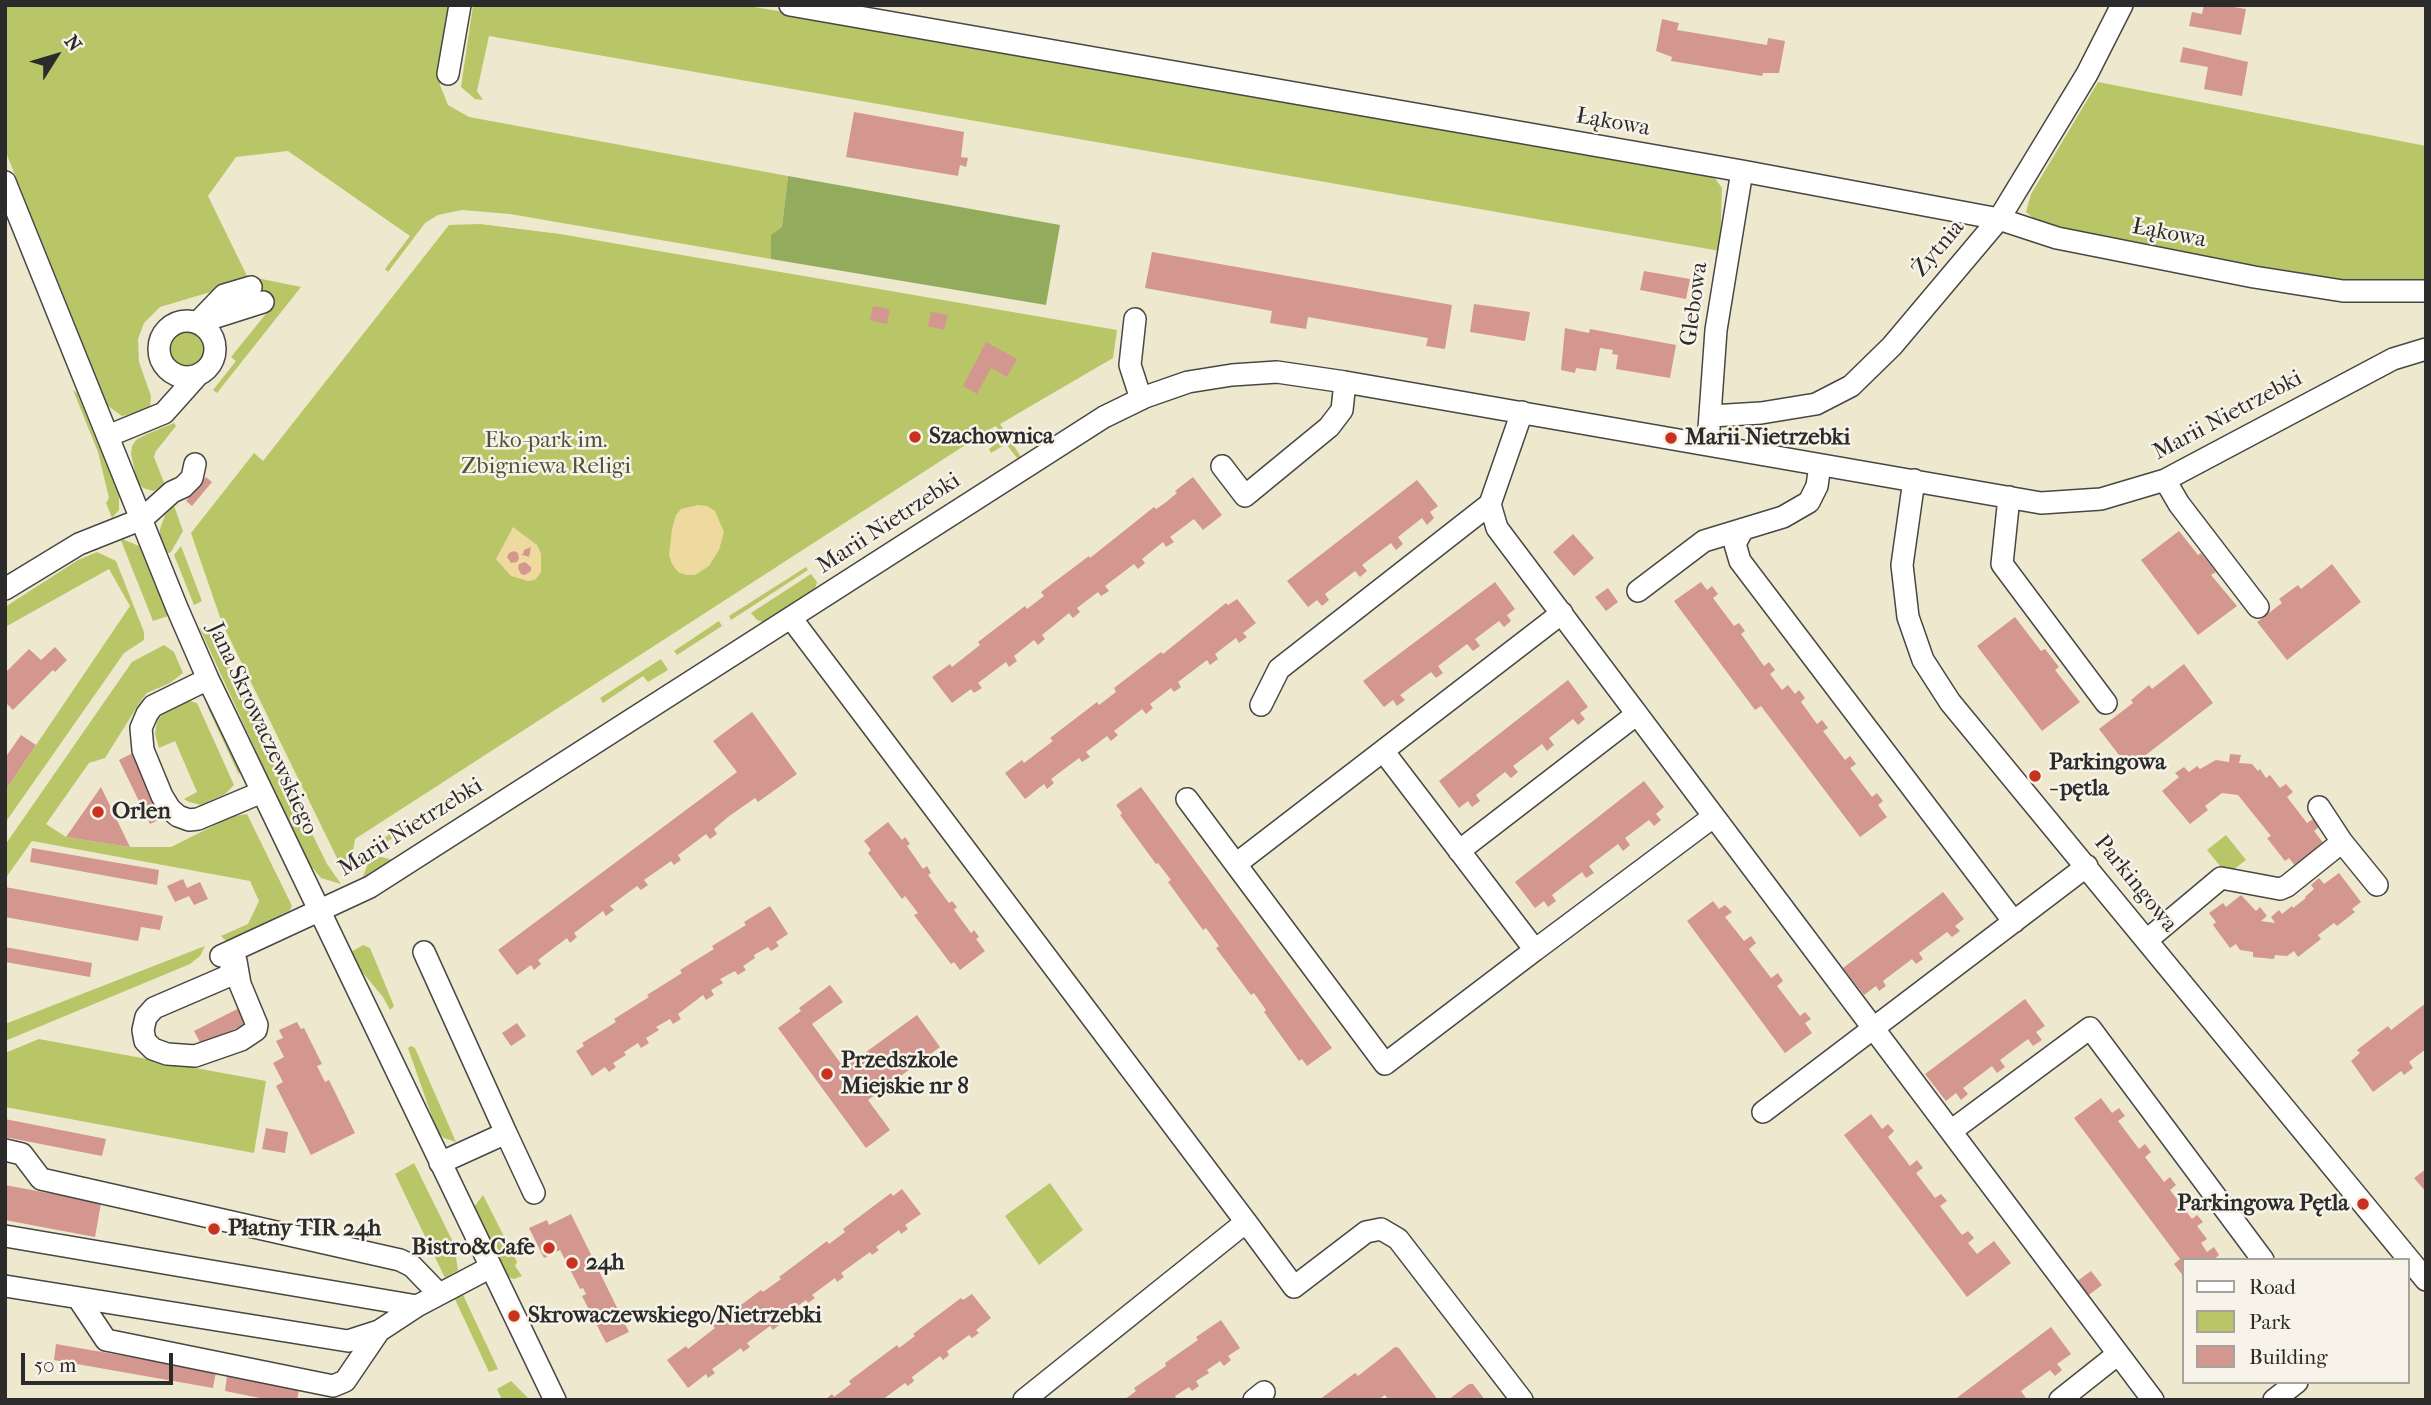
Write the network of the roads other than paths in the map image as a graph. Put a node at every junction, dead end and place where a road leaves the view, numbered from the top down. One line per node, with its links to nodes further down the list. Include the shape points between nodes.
1 (460, 5): 4 (street)
2 (790, 5): 5 (street, Łąkowa)
3 (2122, 5): 7 (street, Żytnia, via 2087,74)
4 (448, 74)
5 (1742, 171): 7 (street, Łąkowa); 17 (street, Glebowa, via 1716,330)
6 (5, 182): 18 (street, Jana Skrowaczewskiego)
7 (1998, 219): 8 (street, Łąkowa, via 2057,238 2254,277 2343,291); 17 (street, Żytnia, via 1892,346 1852,386 1816,404)
8 (2426, 291)
9 (257, 294): 11 (street)
10 (1135, 319): 15 (street, via 1130,365)
11 (197, 324): 13 (street, via 211,336 214,354); 13 (street, via 171,327 159,349 170,372)
12 (2426, 349): 23 (street, Marii Nietrzebki, via 2393,359)
13 (197, 376): 18 (street, via 163,414)
14 (1345, 382): 15 (street, Marii Nietrzebki, via 1276,372 1232,375 1188,382); 16 (street, Marii Nietrzebki); 21 (street, via 1342,410 1329,427 1245,496)
15 (1141, 399): 33 (street, Marii Nietrzebki, via 1104,417)
16 (1522, 412): 19 (street, Marii Nietrzebki); 26 (street)
17 (1711, 416): 19 (street, Glebowa)
18 (108, 436): 27 (street, Jana Skrowaczewskiego)
19 (1706, 444): 20 (street, Marii Nietrzebki)
20 (1821, 465): 22 (street, Marii Nietrzebki); 28 (street, via 1810,502 1783,517)
21 (1222, 466)
22 (1914, 480): 25 (street, Marii Nietrzebki); 46 (street, Parkingowa, via 1902,565 1908,617 1923,660 1951,702)
23 (2165, 480): 25 (street, Marii Nietrzebki, via 2101,499 2040,503); 31 (street)
24 (172, 492): 27 (street)
25 (2010, 497): 35 (street, via 2002,564)
26 (1490, 504): 32 (street, via 1497,528); 36 (street, via 1279,669)
27 (142, 519): 29 (street, via 79,544); 34 (street, Jana Skrowaczewskiego)
28 (1743, 529): 30 (street, via 1704,541); 49 (street, via 1735,544 1740,561)
29 (5, 589)
30 (1638, 591)
31 (2259, 607)
32 (1562, 614): 37 (street); 38 (street)
33 (791, 618): 48 (street, Marii Nietrzebki, via 370,887); 61 (street)
34 (208, 678): 39 (street, Jana Skrowaczewskiego); 39 (street, via 153,706 144,721 143,750 162,796 178,816 189,820)
35 (2106, 703)
36 (1261, 705)
37 (1637, 714): 42 (street); 44 (street)
38 (1384, 752): 44 (street); 45 (street)
39 (262, 792): 48 (street, Jana Skrowaczewskiego)
40 (1187, 799): 45 (street)
41 (2319, 807): 43 (street)
42 (1713, 817): 51 (street); 54 (street)
43 (2342, 842): 47 (street); 50 (street, via 2280,889 2221,878)
44 (1460, 851): 51 (street)
45 (1236, 864): 51 (street, via 1385,1063)
46 (2087, 866): 49 (street); 50 (street, Parkingowa)
47 (2377, 885)
48 (319, 912): 53 (street, Marii Nietrzebki); 59 (street, Jana Skrowaczewskiego)
49 (2014, 922): 54 (street)
50 (2147, 940): 64 (street, Parkingowa)
51 (1535, 950)
52 (424, 952): 57 (street)
53 (229, 956): 53 (street, Marii Nietrzebki, via 232,970 226,977 153,1009 146,1017 145,1041 153,1049 195,1056 242,1040 256,1030)
54 (1874, 1029): 55 (street); 56 (street)
55 (1763, 1112)
56 (1951, 1131): 63 (street, via 2090,1028); 71 (street)
57 (506, 1133): 59 (street); 60 (street)
58 (5, 1150): 67 (street, via 22,1154 41,1179 400,1260)
59 (440, 1163): 65 (street, Jana Skrowaczewskiego)
60 (534, 1193)
61 (1246, 1222): 74 (street); 75 (street, via 1294,1287 1366,1233 1381,1229 1398,1239)
62 (5, 1236): 69 (street)
63 (2262, 1258)
64 (2400, 1258)
65 (491, 1268): 67 (street); 73 (street, Jana Skrowaczewskiego)
66 (5, 1286): 68 (street)
67 (439, 1294): 69 (street)
68 (78, 1298): 70 (street, via 348,1341); 70 (street, via 106,1340 333,1386 345,1381)
69 (417, 1306): 70 (street)
70 (379, 1331)
71 (2118, 1354): 76 (street); 77 (street)
72 (2294, 1384): 78 (street)
73 (555, 1400)
74 (1024, 1400)
75 (1522, 1400)
76 (2060, 1400)
77 (2153, 1400)
78 (2274, 1400)

